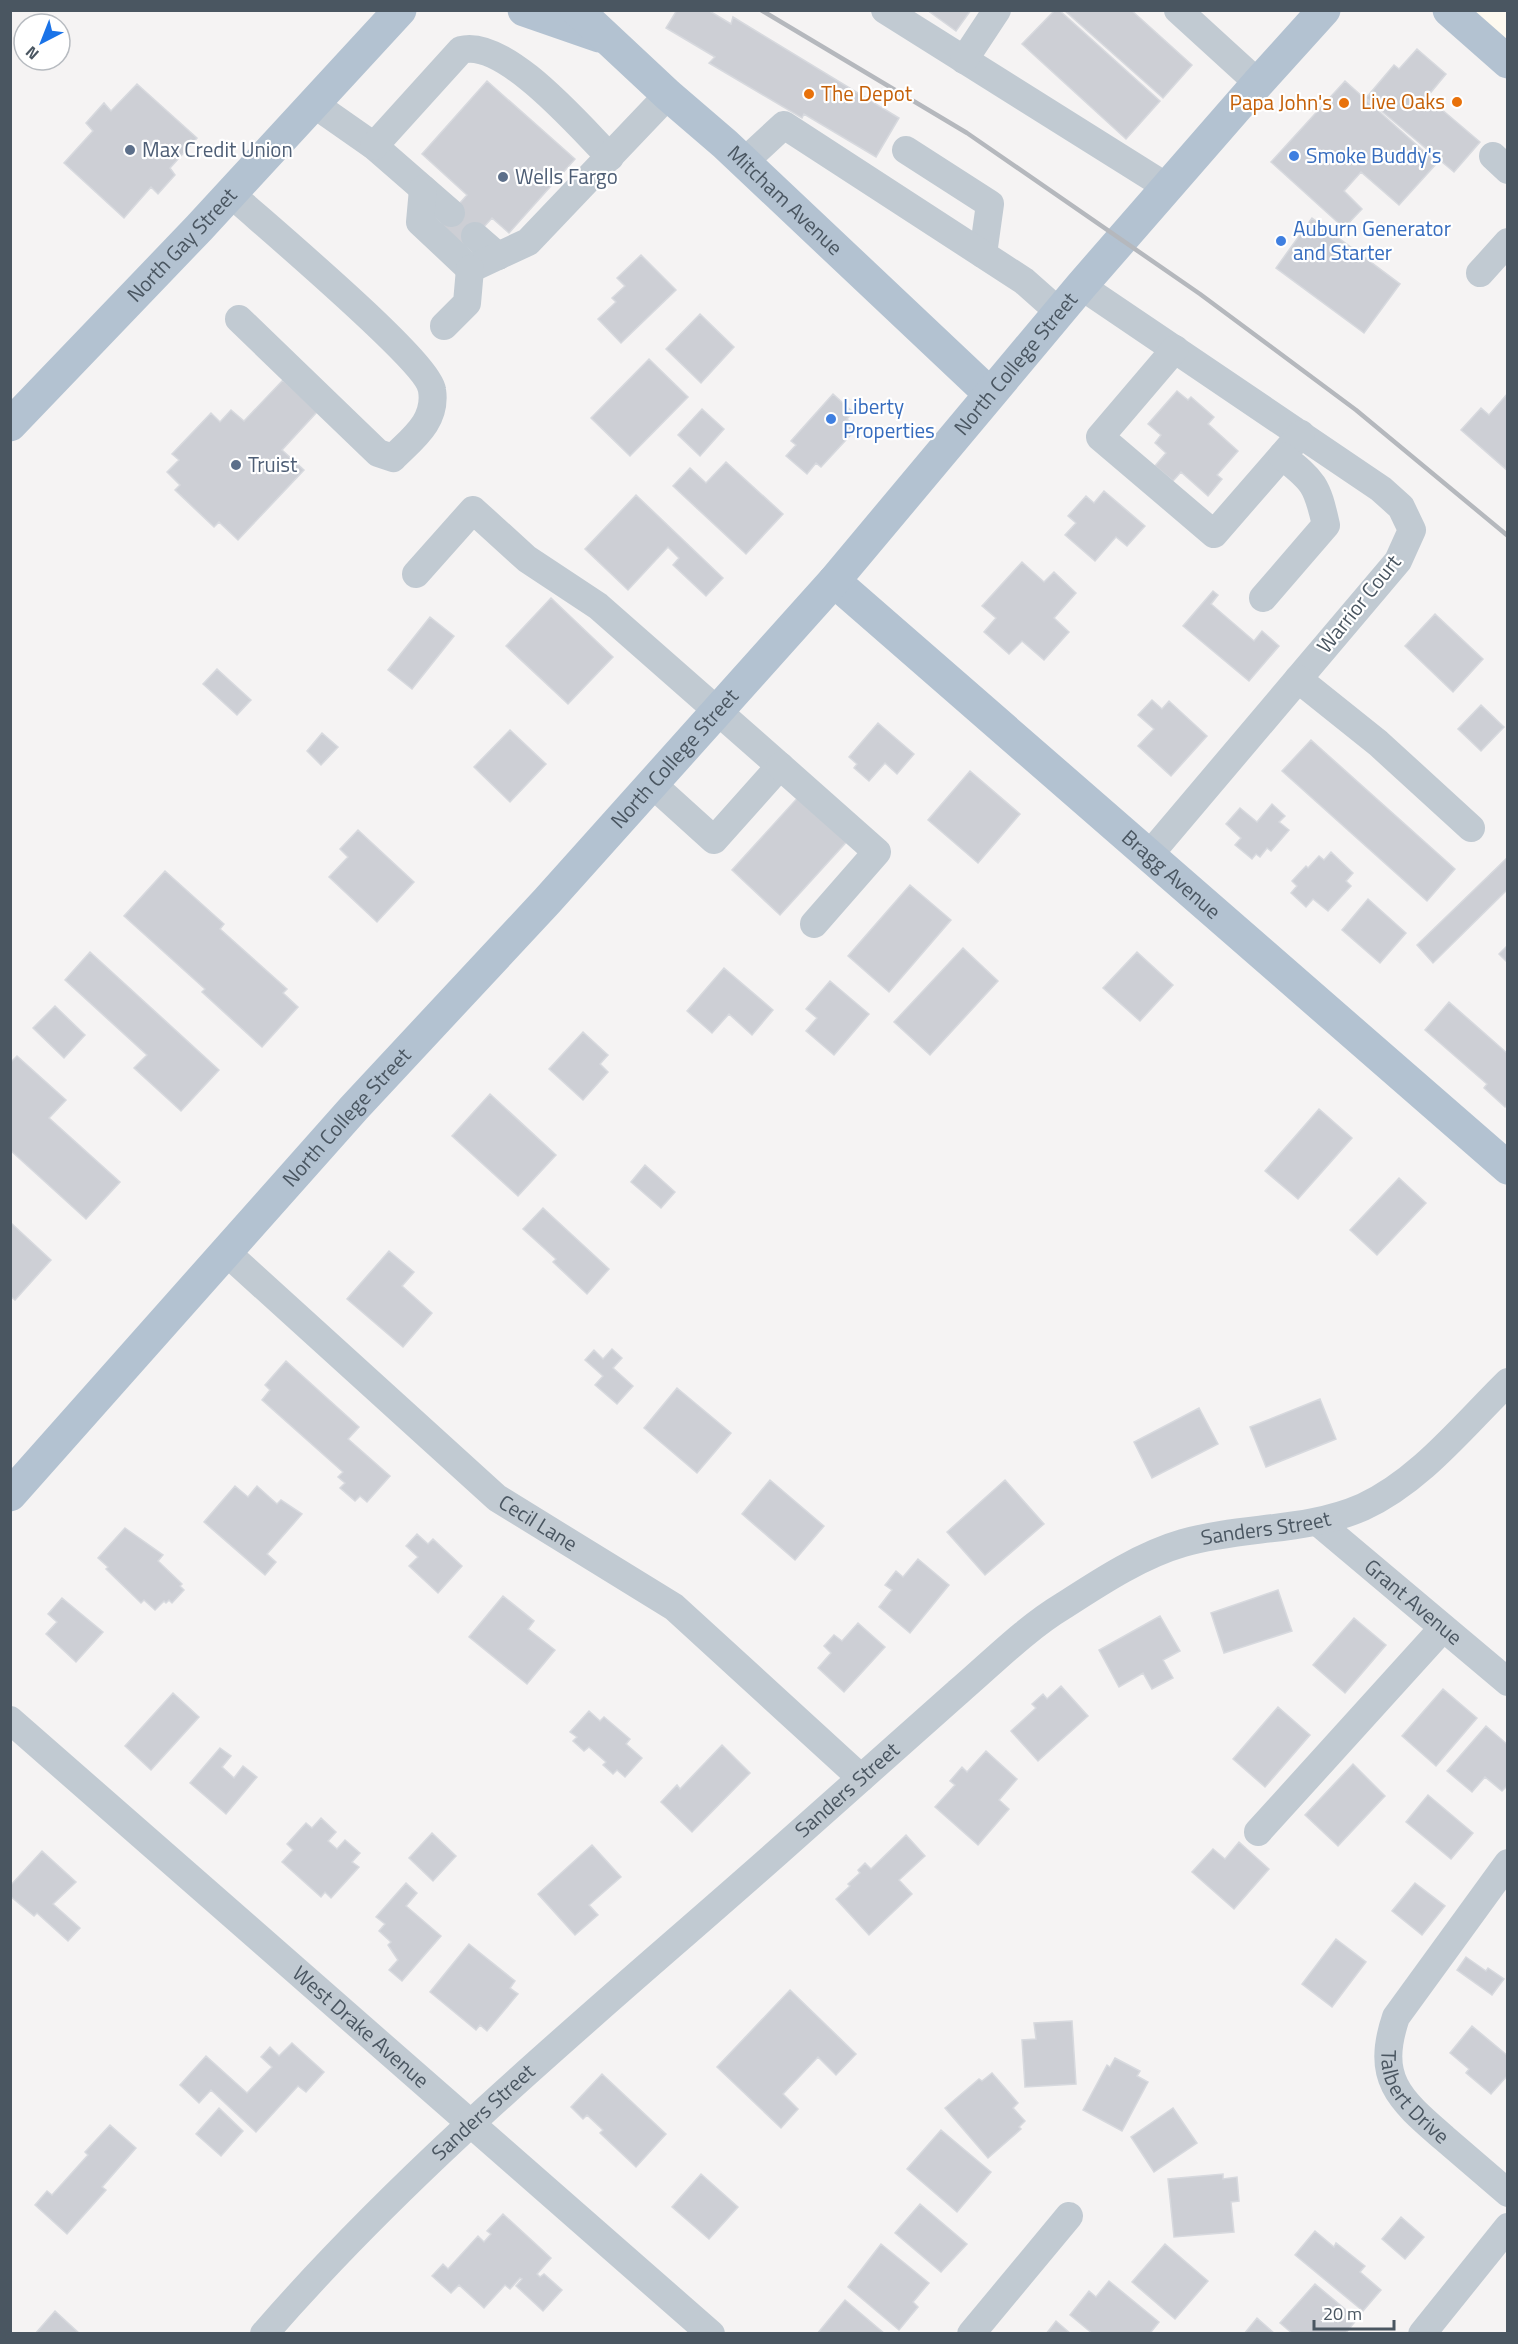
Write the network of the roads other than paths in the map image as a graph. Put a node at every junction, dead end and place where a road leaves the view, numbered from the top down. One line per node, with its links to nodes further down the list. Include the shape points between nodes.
1 (424, 10): 9 (main road)
2 (524, 10): 10 (main road)
3 (577, 10): 10 (main road, Mitcham Avenue)
4 (885, 10): 11 (street)
5 (997, 10): 11 (street)
6 (1178, 10): 13 (street)
7 (1324, 10): 13 (main road, North College Street)
8 (1449, 10): 12 (main road)
9 (396, 16): 15 (main road, North Gay Street)
10 (611, 41): 14 (main road, Mitcham Avenue)
11 (964, 60): 20 (street)
12 (1508, 62)
13 (1258, 83): 20 (main road, North College Street)
14 (668, 95): 18 (street); 19 (main road, Mitcham Avenue)
15 (314, 104): 16 (street); 22 (main road, North Gay Street)
16 (374, 146): 18 (street, via 460,50 471,47 499,56 525,74); 21 (street)
17 (906, 150): 26 (street, via 990,204)
18 (610, 157): 27 (street, via 528,242)
19 (744, 162): 26 (street, via 784,125); 35 (main road, Mitcham Avenue)
20 (1167, 187): 30 (main road, North College Street)
21 (423, 189): 23 (street); 28 (street, via 420,222)
22 (231, 194): 32 (street, via 407,352 432,388 429,421 393,458 378,453); 36 (main road, North Gay Street)
23 (451, 213)
24 (476, 236): 27 (street)
25 (1508, 242): 29 (street)
26 (983, 254): 31 (street, via 1032,286)
27 (498, 256): 28 (street)
28 (470, 269): 33 (street, via 466,303)
29 (1480, 273)
30 (1081, 286): 31 (main road, North College Street); 34 (street, Warrior Court)
31 (1059, 312): 35 (main road, North College Street)
32 (239, 319)
33 (444, 326)
34 (1175, 349): 37 (street, Warrior Court); 38 (street, via 1100,437 1214,534)
35 (990, 394): 40 (main road, North College Street)
36 (10, 425)
37 (1301, 434): 38 (street); 42 (street, Warrior Court, via 1382,489 1401,507 1412,530 1398,561)
38 (1282, 456): 41 (street, via 1314,484 1326,525)
39 (416, 574): 43 (street, via 473,510 527,559 598,606)
40 (834, 581): 43 (main road, North College Street); 47 (main road, Bragg Avenue)
41 (1263, 598)
42 (1298, 679): 46 (street, via 1378,743); 47 (street, Warrior Court)
43 (717, 710): 44 (street); 45 (main road, North College Street)
44 (780, 766): 45 (street, via 714,840); 48 (street, via 877,852)
45 (651, 783): 50 (main road, North College Street)
46 (1471, 828)
47 (1150, 854): 49 (main road, Bragg Avenue)
48 (814, 924)
49 (1508, 1168)
50 (226, 1252): 52 (main road, North College Street); 57 (street, Cecil Lane, via 497,1498 674,1607)
51 (1508, 1382): 53 (street, Sanders Street, via 1414,1475 1366,1506)
52 (10, 1495)
53 (1319, 1523): 54 (street, Grant Avenue); 57 (street, Sanders Street, via 1247,1530 1181,1543 1125,1568 1058,1608)
54 (1443, 1628): 55 (street, Grant Avenue); 58 (street)
55 (1508, 1682)
56 (10, 1720): 60 (street, West Drake Avenue)
57 (861, 1778): 60 (street, Sanders Street)
58 (1258, 1832)
59 (1508, 1863): 61 (street, Talbert Drive, via 1396,2017 1388,2041 1388,2066 1408,2107)
60 (472, 2124): 64 (street, Sanders Street, via 312,2278); 65 (street, West Drake Avenue)
61 (1508, 2193)
62 (1069, 2216): 66 (street)
63 (1508, 2227): 67 (street)
64 (264, 2334)
65 (711, 2334)
66 (971, 2334)
67 (1422, 2334)

